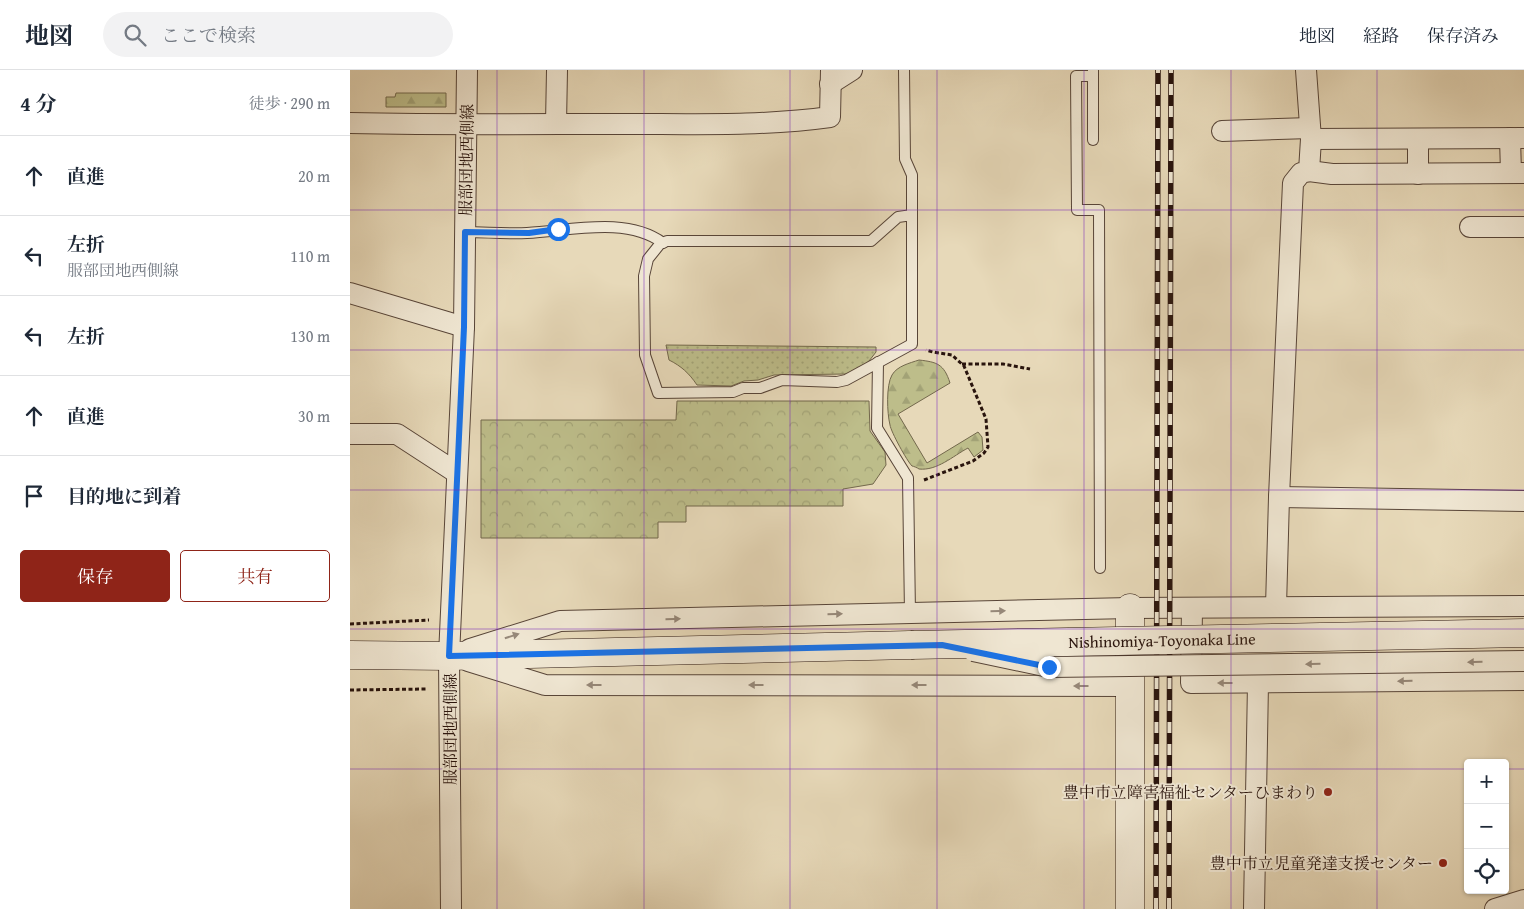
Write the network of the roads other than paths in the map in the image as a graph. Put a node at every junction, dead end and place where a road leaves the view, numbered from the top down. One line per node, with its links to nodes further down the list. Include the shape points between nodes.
1 (467, 70): 10 (street, 服部団地西側線)
2 (557, 70): 9 (street)
3 (852, 70): 7 (street)
4 (904, 70): 19 (lane, via 905,158 912,175)
5 (1306, 70): 12 (street)
6 (1093, 73): 15 (lane); 31 (lane, via 1076,76 1077,210 1099,210)
7 (830, 77): 9 (street, via 830,118 704,124)
8 (350, 123): 10 (street)
9 (556, 124): 10 (street)
10 (466, 125): 22 (street, 服部団地西側線)
11 (1222, 131): 12 (street)
12 (1310, 134): 14 (street); 16 (street)
13 (1517, 138): 14 (street); 17 (street)
14 (1418, 139): 18 (street)
15 (1094, 140)
16 (1309, 171): 18 (street); 29 (street, via 1300,173 1293,183)
17 (1517, 173): 18 (street)
18 (1418, 174)
19 (912, 216): 23 (lane, via 898,217 871,242); 26 (lane, via 912,344)
20 (1470, 227): 21 (street)
21 (1524, 227)
22 (465, 232): 23 (lane, via 627,229 646,232); 25 (street, 服部団地西側線)
23 (664, 243): 26 (lane, via 648,260 644,276 645,355 658,393 733,392 760,388 782,380 837,382)
24 (350, 293): 25 (street)
25 (464, 327): 28 (street, 服部団地西側線)
26 (878, 362): 36 (lane, via 877,428 908,478)
27 (350, 434): 28 (street, via 397,434)
28 (458, 473): 40 (street, 服部団地西側線)
29 (1279, 497): 30 (street); 33 (street)
30 (1524, 501)
31 (1100, 568)
32 (1524, 606): 33 (street)
33 (1276, 607): 35 (street)
34 (1130, 608): 35 (street); 36 (street, one-way to 34); 44 (main road)
35 (1192, 608): 43 (street, one-way to 35, via 1191,683)
36 (910, 612): 40 (street, one-way to 36, via 560,621)
37 (1524, 634): 38 (main road, Nishinomiya-Toyonaka Line, bridge)
38 (942, 645): 40 (main road, Nishinomiya-Toyonaka Line, bridge); 41 (street, one-way to 38, bridge, via 1049,667)
39 (350, 655): 40 (main road, Nishinomiya-Toyonaka Line)
40 (449, 656): 44 (street, one-way to 40, via 545,685); 46 (street, 服部団地西側線)
41 (1524, 661)
42 (1524, 680): 43 (street, one-way to 43)
43 (1258, 683): 48 (street)
44 (1130, 686): 47 (main road)
45 (1524, 900): 49 (street)
46 (450, 909)
47 (1130, 909)
48 (1254, 909)
49 (1495, 909)

